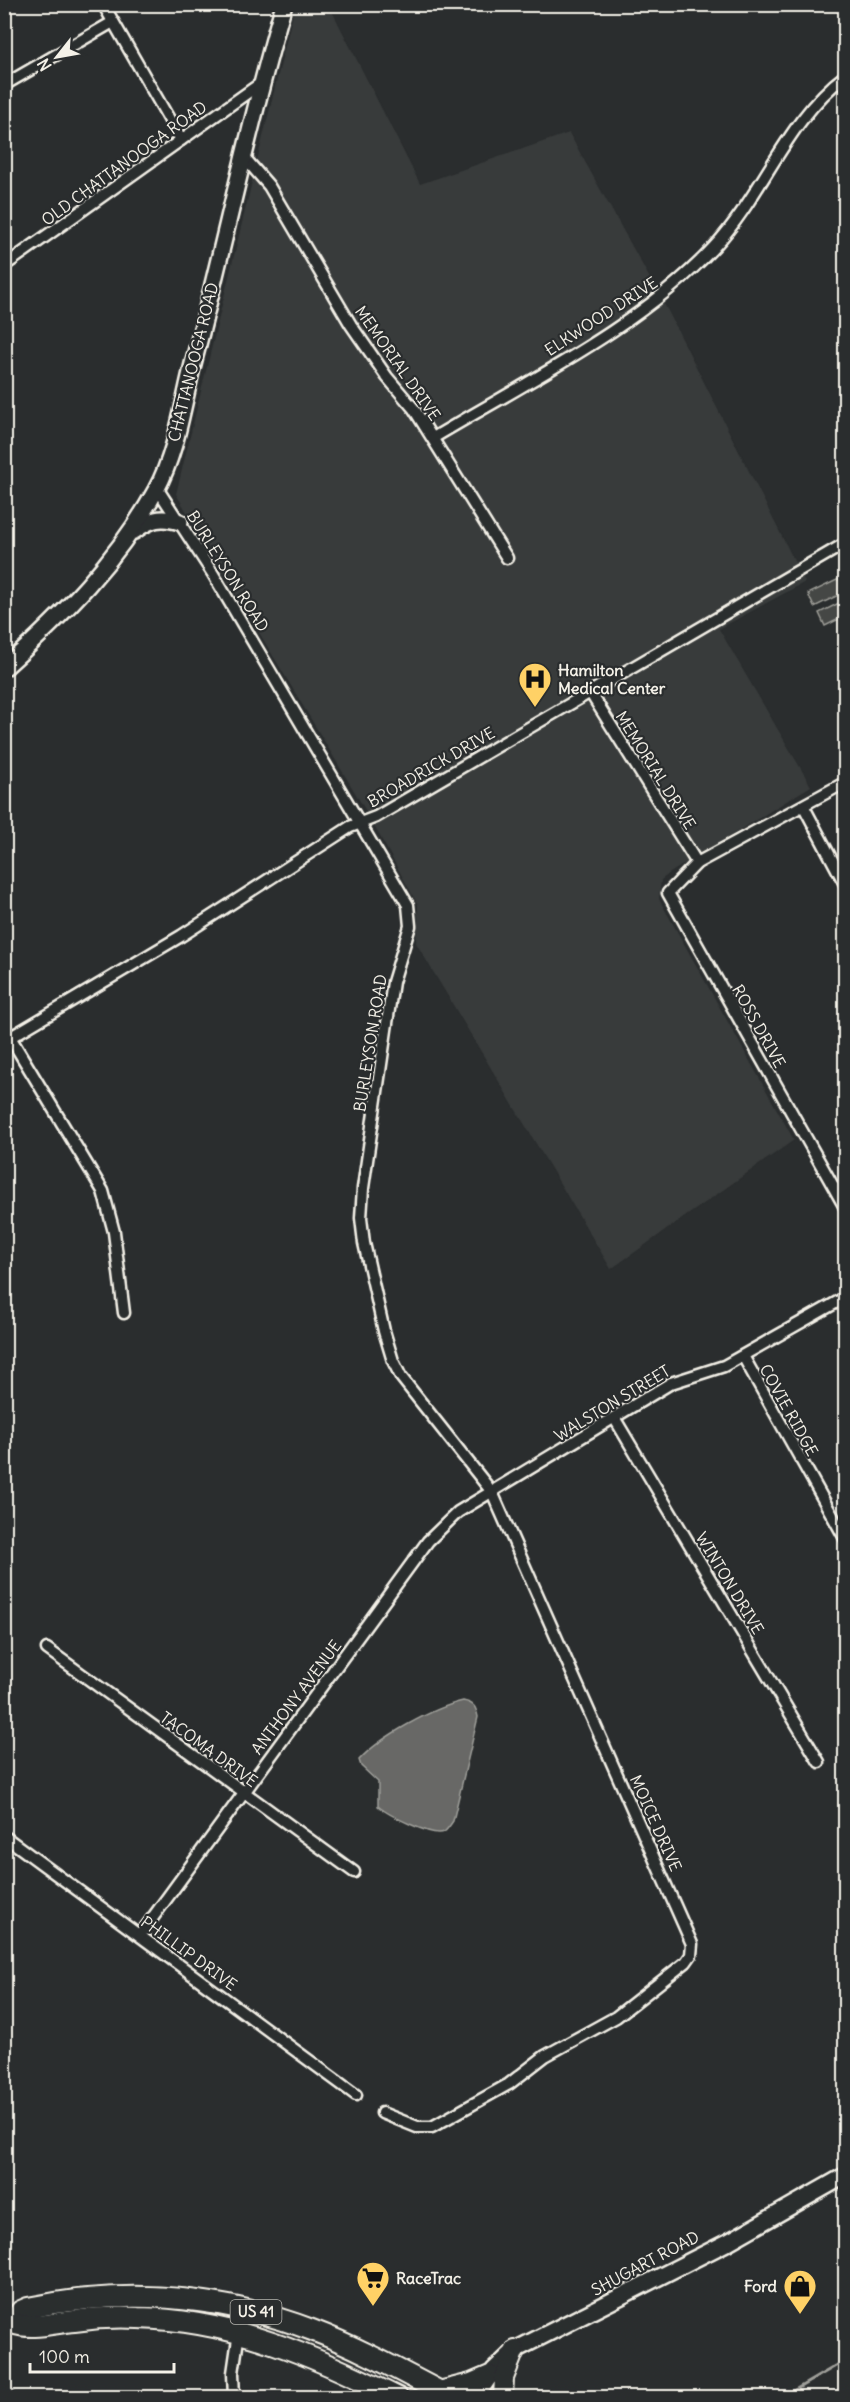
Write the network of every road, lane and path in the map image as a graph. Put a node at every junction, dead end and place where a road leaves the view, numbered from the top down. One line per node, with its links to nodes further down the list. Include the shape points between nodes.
1 (103, 4): 3 (street)
2 (284, 4): 5 (main road, CHATTANOOGA ROAD)
3 (113, 22): 6 (street); 7 (street)
4 (846, 75): 10 (street, ELKWOOD DRIVE, via 811,106 748,204 715,246 652,305)
5 (261, 83): 7 (street, OLD CHATTANOOGA ROAD); 8 (main road, CHATTANOOGA ROAD)
6 (4, 85)
7 (181, 140): 9 (street, OLD CHATTANOOGA ROAD)
8 (243, 156): 10 (street, MEMORIAL DRIVE, via 269,186 377,364); 11 (main road, CHATTANOOGA ROAD, via 174,440)
9 (4, 266)
10 (433, 438): 15 (street, MEMORIAL DRIVE)
11 (158, 488): 12 (street, BURLEYSON ROAD); 13 (main road, CHATTANOOGA ROAD)
12 (180, 522): 13 (main road, via 165,517 152,519); 20 (street, BURLEYSON ROAD)
13 (129, 535): 16 (main road, CHATTANOOGA ROAD, via 84,591)
14 (846, 543): 17 (street, BROADRICK DRIVE)
15 (507, 558)
16 (4, 668)
17 (590, 692): 20 (street, BROADRICK DRIVE); 21 (street, MEMORIAL DRIVE)
18 (846, 782): 19 (street)
19 (804, 807): 21 (street); 22 (street)
20 (360, 823): 23 (street, BROADRICK DRIVE, via 181,936); 29 (street, BURLEYSON ROAD, via 411,916 393,982 368,1154 362,1218 364,1244 388,1345 400,1377)
21 (697, 863): 24 (street, ROSS DRIVE, via 668,893)
22 (846, 886)
23 (7, 1035): 26 (street, via 103,1191 114,1232)
24 (846, 1209)
25 (846, 1297): 27 (street, WALSTON STREET)
26 (124, 1313)
27 (743, 1356): 28 (street, WALSTON STREET, via 672,1383); 30 (street, COVIE RIDGE)
28 (615, 1419): 29 (street, WALSTON STREET); 32 (street, WINTON DRIVE)
29 (492, 1492): 33 (street, ANTHONY AVENUE, via 458,1512 428,1540); 38 (street, MOICE DRIVE, via 692,1944 691,1955 616,2017 439,2123 424,2128)
30 (846, 1540)
31 (47, 1649): 33 (street, TACOMA DRIVE)
32 (819, 1762)
33 (243, 1793): 35 (street, TACOMA DRIVE); 36 (street, ANTHONY AVENUE)
34 (4, 1836): 36 (street, PHILLIP DRIVE)
35 (354, 1872)
36 (140, 1935): 37 (street, PHILLIP DRIVE)
37 (356, 2095)
38 (382, 2113)
39 (846, 2175): 42 (main road, SHUGART ROAD, via 728,2242)
40 (8, 2324): 41 (highway, US 41, via 27,2328 89,2319 154,2318); 44 (highway, US 41, via 28,2308 93,2298 143,2296 212,2303 312,2330)
41 (239, 2332): 45 (street); 46 (highway, US 41, via 328,2363)
42 (515, 2350): 43 (main road, SHUGART ROAD); 48 (main road, via 504,2378)
43 (490, 2374): 44 (main road); 47 (main road, SHUGART ROAD)
44 (445, 2394)
45 (234, 2397)
46 (398, 2397)
47 (475, 2397)
48 (503, 2397)

